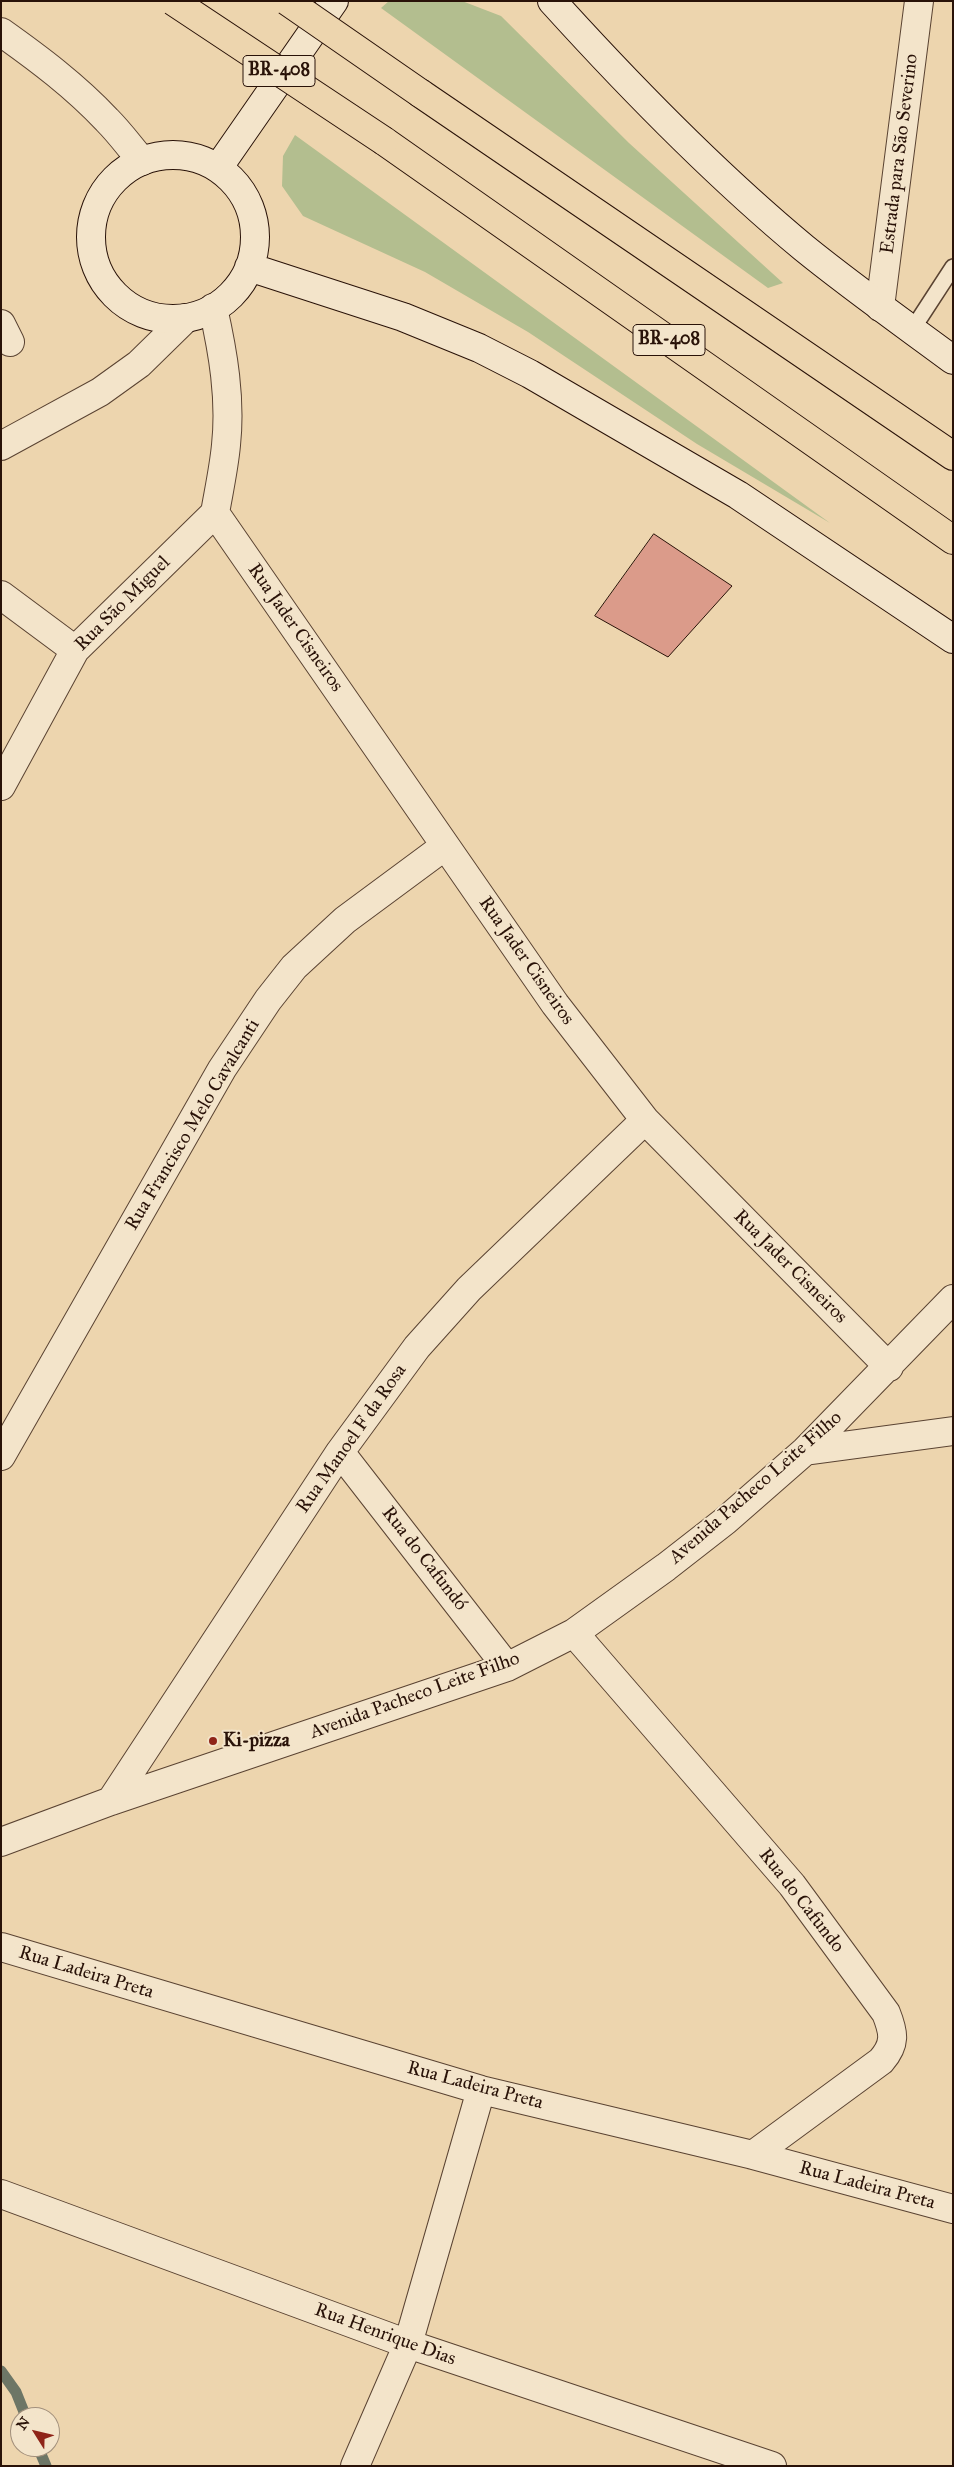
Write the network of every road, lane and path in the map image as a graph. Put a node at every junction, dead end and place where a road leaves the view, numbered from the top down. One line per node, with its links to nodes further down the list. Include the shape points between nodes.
1 (173, 1): 19 (highway, BR-408, bridge, via 384,142)
2 (288, 1): 17 (highway, bridge)
3 (334, 1): 8 (street)
4 (552, 1): 11 (street, via 632,86 726,178 804,247)
5 (919, 1): 11 (street, Estrada para São Severino)
6 (1, 32): 7 (street, via 77,90 108,120)
7 (142, 161): 8 (street, via 167,154 194,157); 13 (street, via 119,175 102,195 92,220 91,246 98,272 113,294 133,310 158,318)
8 (218, 168): 9 (street, via 238,187 251,212 255,239)
9 (249, 267): 12 (street, via 234,291); 21 (street, via 403,316 530,374 738,495)
10 (953, 267): 14 (lane)
11 (880, 307): 14 (street)
12 (213, 308): 13 (street); 18 (street, via 223,353 226,403 226,443)
13 (186, 318): 16 (street, via 139,364 100,392)
14 (912, 330): 15 (street)
15 (953, 360)
16 (1, 446)
17 (953, 456)
18 (215, 513): 22 (street, Rua São Miguel); 24 (street, Rua Jader Cisneiros)
19 (953, 540)
20 (1, 595): 22 (street)
21 (953, 639)
22 (75, 650): 23 (street, Rua São Miguel)
23 (1, 786)
24 (445, 846): 25 (street, Rua Jader Cisneiros, via 555,1004); 31 (street, Rua Francisco Melo Cavalcanti, via 345,920 294,967 268,1000 222,1069)
25 (645, 1120): 27 (street, Rua Jader Cisneiros); 30 (street, Rua Manoel F da Rosa, via 469,1289 417,1347)
26 (953, 1299): 27 (street, Avenida Pacheco Leite Filho)
27 (889, 1367): 29 (street, Avenida Pacheco Leite Filho)
28 (953, 1432): 29 (street)
29 (805, 1451): 32 (street, Avenida Pacheco Leite Filho, via 681,1556)
30 (340, 1452): 33 (street, Rua do Cafundó); 34 (street, Rua Manoel F da Rosa)
31 (1, 1456)
32 (574, 1633): 33 (street, Avenida Pacheco Leite Filho); 38 (street, Rua do Cafundo, via 792,1885 886,2013 892,2028 890,2052 881,2061)
33 (507, 1666): 34 (street, Avenida Pacheco Leite Filho)
34 (111, 1801): 35 (street, Avenida Pacheco Leite Filho)
35 (1, 1842)
36 (1, 1947): 37 (street, Rua Ladeira Preta)
37 (481, 2090): 38 (street, Rua Ladeira Preta); 41 (street)
38 (753, 2155): 40 (street, Rua Ladeira Preta)
39 (1, 2194): 41 (street, Rua Henrique Dias)
40 (953, 2209)
41 (408, 2344): 42 (street); 43 (street, Rua Henrique Dias)
42 (355, 2466)
43 (772, 2466)

